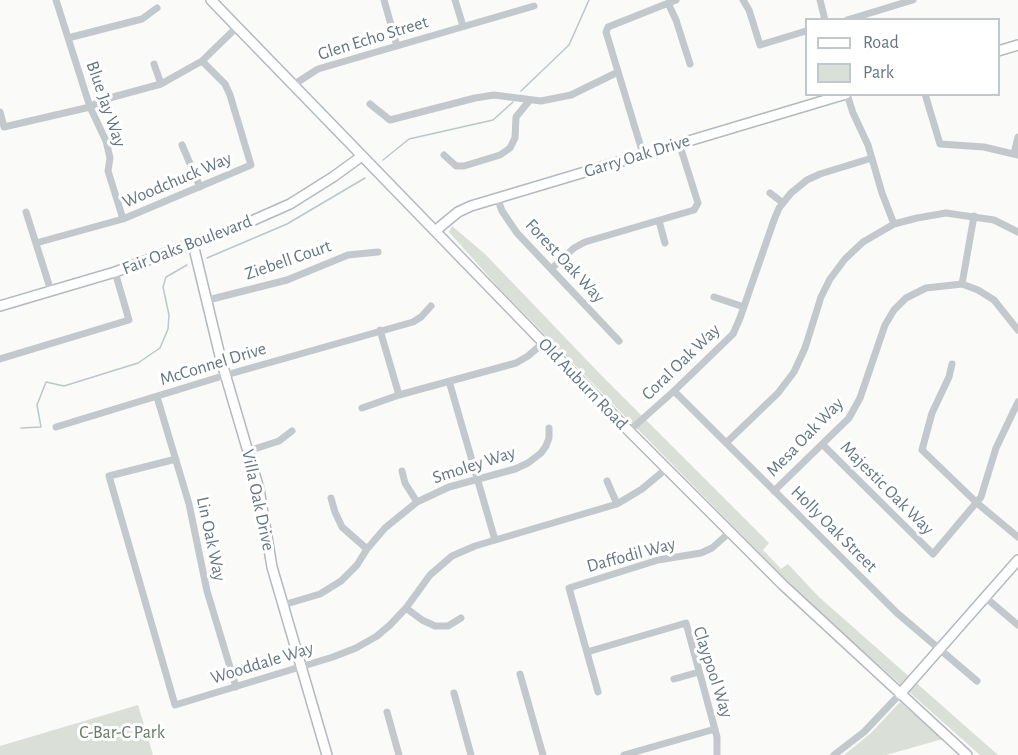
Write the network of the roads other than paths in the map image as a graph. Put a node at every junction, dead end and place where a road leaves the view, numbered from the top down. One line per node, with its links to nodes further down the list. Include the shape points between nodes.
1 (56, 0): 16 (street, Blue Jay Way)
2 (384, 0): 18 (street)
3 (455, 0): 13 (street)
4 (743, 0): 15 (street, via 760,45)
5 (820, 0): 11 (street)
6 (913, 0): 12 (street)
7 (213, 1): 14 (main road, Old Auburn Road)
8 (672, 2): 22 (street); 23 (street, via 608,27 606,32)
9 (534, 6): 13 (street, Glen Echo Street)
10 (157, 8): 16 (street, via 142,19)
11 (824, 18)
12 (854, 18)
13 (463, 26): 18 (street, Glen Echo Street)
14 (237, 27): 20 (street); 25 (main road, Old Auburn Road)
15 (805, 33)
16 (68, 38): 31 (street, Blue Jay Way)
17 (1018, 45): 19 (main road)
18 (397, 46): 25 (street, Glen Echo Street, via 318,69)
19 (1000, 51)
20 (202, 61): 24 (street); 41 (street, Woodchuck Way, via 228,89 251,165)
21 (154, 64): 24 (street)
22 (690, 64)
23 (618, 72): 29 (street, via 571,95); 36 (street)
24 (161, 84): 31 (street)
25 (293, 85): 39 (main road, Old Auburn Road)
26 (839, 96): 34 (main road, Garry Oak Drive)
27 (847, 96): 40 (street)
28 (926, 96): 37 (street, via 940,144)
29 (529, 101): 30 (street, via 505,96 475,98 390,120); 38 (street, via 516,117 515,138 510,148 500,156 456,166)
30 (370, 104)
31 (90, 107): 32 (street, via 4,127); 47 (street, Blue Jay Way, via 106,141 108,171)
32 (0, 112)
33 (1018, 137): 37 (street)
34 (679, 143): 36 (main road, Garry Oak Drive); 48 (street, via 698,203 694,210)
35 (182, 145): 41 (street)
36 (643, 154): 43 (main road, Garry Oak Drive)
37 (1016, 154)
38 (444, 155)
39 (362, 156): 50 (main road, Old Auburn Road); 54 (main road, Fair Oaks Boulevard, via 290,204)
40 (872, 158): 44 (street, Coral Oak Way, via 814,177); 49 (street)
41 (200, 187): 47 (street, Woodchuck Way)
42 (770, 193): 44 (street)
43 (497, 197): 50 (main road, Garry Oak Drive, via 461,210); 56 (street, Forest Oak Way, via 510,224)
44 (783, 203): 64 (street, Coral Oak Way)
45 (26, 212): 52 (street)
46 (974, 216): 49 (street, via 939,214); 51 (street, via 994,220); 58 (street)
47 (123, 219): 52 (street, Woodchuck Way)
48 (659, 221): 53 (street); 56 (street, via 585,242)
49 (894, 224): 82 (street, via 863,242 839,266 821,297 794,372)
50 (435, 231): 68 (main road, Old Auburn Road)
51 (1018, 232)
52 (36, 243): 59 (street)
53 (665, 243)
54 (193, 244): 57 (main road, Fair Oaks Boulevard); 61 (main road, Villa Oak Drive)
55 (378, 252): 61 (street, Ziebell Court, via 348,255 287,280)
56 (551, 269): 67 (street, Forest Oak Way)
57 (115, 272): 59 (main road, Fair Oaks Boulevard); 69 (street, via 129,320)
58 (962, 284): 66 (street, via 994,300); 83 (street, Mesa Oak Way, via 926,288 900,303 885,325 856,406)
59 (51, 291): 62 (main road, Fair Oaks Boulevard)
60 (714, 297): 64 (street, Coral Oak Way)
61 (208, 300): 71 (main road, Villa Oak Drive)
62 (0, 306)
63 (431, 306): 65 (street, McConnel Drive, via 418,320)
64 (744, 307): 73 (street, Coral Oak Way, via 729,339)
65 (380, 330): 71 (street, McConnel Drive); 74 (street)
66 (1018, 330)
67 (619, 341)
68 (543, 343): 72 (street, via 520,361); 81 (main road, Old Auburn Road)
69 (0, 359)
70 (952, 364): 93 (street, via 927,426 922,450)
71 (226, 375): 75 (street, McConnel Drive); 84 (main road, Villa Oak Drive)
72 (449, 381): 74 (street); 88 (street)
73 (674, 392): 81 (street, Coral Oak Way); 82 (street, Holly Oak Street)
74 (399, 395): 77 (street)
75 (158, 397): 78 (street, McConnel Drive); 85 (street, Lin Oak Way)
76 (1018, 402): 93 (street, via 1002,433)
77 (362, 408)
78 (56, 427)
79 (549, 428): 88 (street, Smoley Way, via 546,446 528,463)
80 (292, 431): 84 (street, via 279,441)
81 (629, 431): 86 (main road, Old Auburn Road)
82 (726, 443): 90 (street, Holly Oak Street)
83 (823, 445): 90 (street, Mesa Oak Way); 93 (street, Majestic Oak Way, via 933,554)
84 (248, 451): 101 (main road, Villa Oak Drive)
85 (176, 459): 112 (street, Lin Oak Way, via 204,581); 112 (street, Wooddale Way, via 109,476 175,705)
86 (666, 469): 94 (street, Wooddale Way); 95 (main road, Old Auburn Road)
87 (402, 471): 92 (street)
88 (477, 478): 92 (street, Smoley Way); 97 (street)
89 (608, 481): 94 (street)
90 (774, 491): 105 (street, Holly Oak Street)
91 (331, 498): 98 (street, via 342,527)
92 (417, 502): 98 (street, Smoley Way, via 389,524)
93 (977, 503): 96 (street)
94 (617, 504): 97 (street, Wooddale Way)
95 (730, 532): 106 (street, Daffodil Way, via 701,553 658,560 569,588); 115 (main road, Old Auburn Road)
96 (1018, 537)
97 (495, 540): 102 (street, Wooddale Way, via 464,550 441,564)
98 (367, 549): 101 (street, Smoley Way, via 335,586)
99 (1018, 560): 100 (main road)
100 (985, 597): 104 (street); 105 (main road)
101 (283, 605): 107 (main road, Villa Oak Drive)
102 (406, 608): 103 (street, via 435,626 448,626); 107 (street, Wooddale Way, via 363,645)
103 (461, 618)
104 (1018, 625)
105 (938, 650): 111 (street, Holly Oak Street); 115 (main road)
106 (587, 652): 108 (street, Claypool Way, via 686,623); 113 (street, Daffodil Way)
107 (301, 667): 112 (street, Wooddale Way); 118 (main road, Villa Oak Drive)
108 (699, 672): 110 (street); 117 (street, Claypool Way)
109 (520, 674): 121 (street)
110 (674, 679)
111 (977, 681)
112 (236, 687)
113 (598, 692)
114 (454, 693): 120 (street)
115 (900, 694): 124 (street, via 864,732); 125 (main road, Old Auburn Road)
116 (387, 712): 119 (street)
117 (715, 729): 122 (street); 123 (street, Claypool Way)
118 (327, 755)
119 (399, 755)
120 (471, 755)
121 (543, 755)
122 (624, 755)
123 (717, 755)
124 (834, 755)
125 (968, 755)

